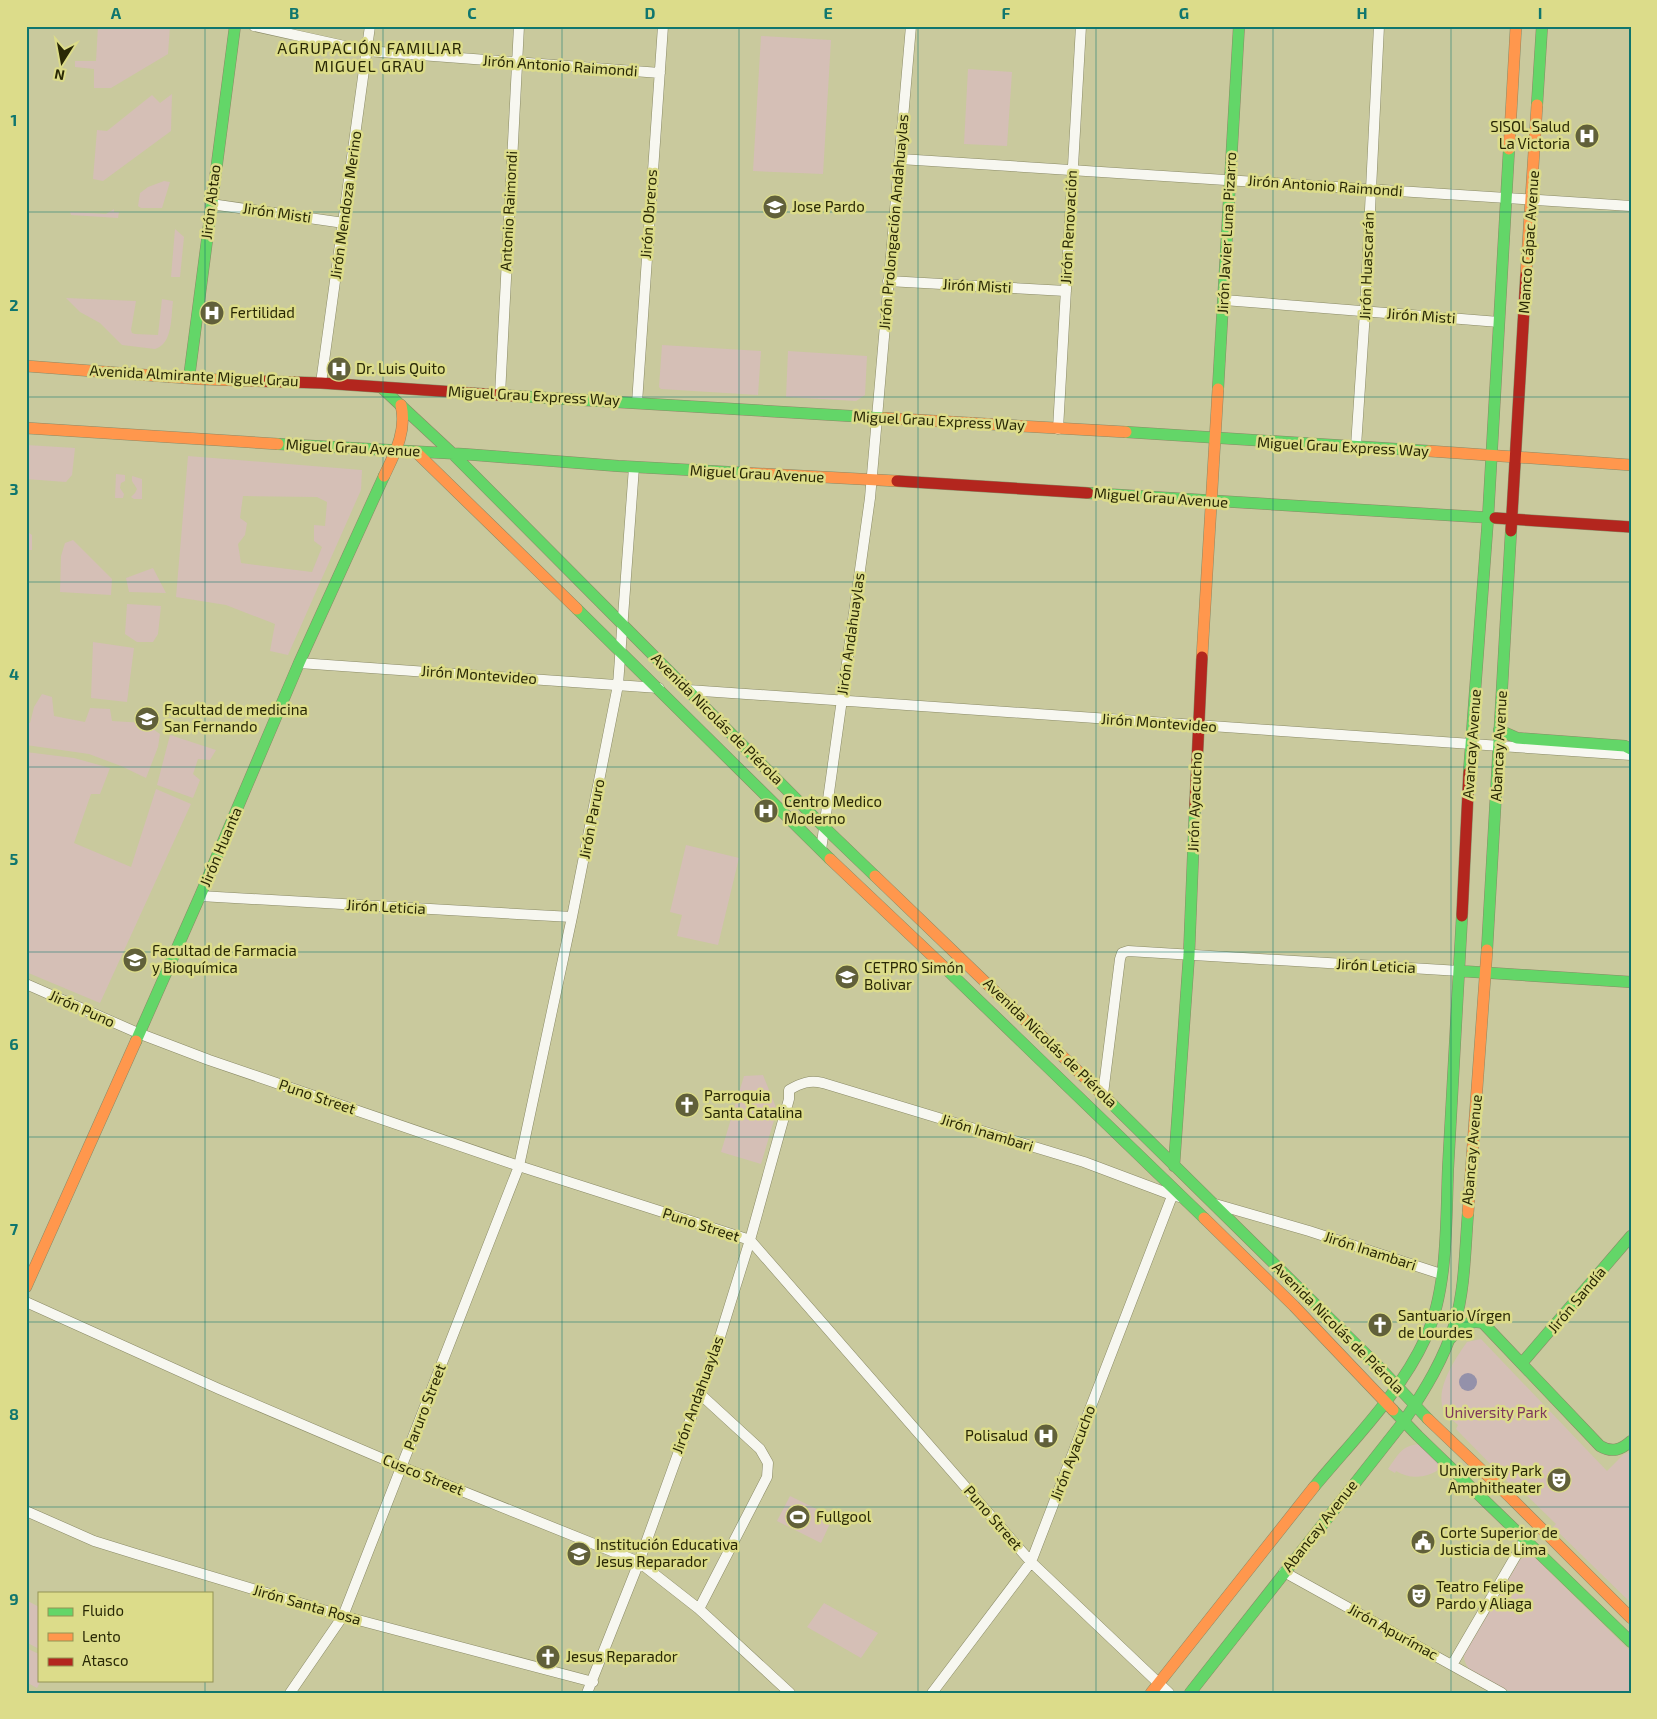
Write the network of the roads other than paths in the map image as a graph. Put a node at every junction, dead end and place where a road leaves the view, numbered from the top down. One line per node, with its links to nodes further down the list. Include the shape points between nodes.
1 (235, 26): 21 (main road, Jirón Abtao)
2 (254, 26): 12 (street, Jirón Antonio Raimondi)
3 (370, 26): 12 (street, Jirón Mendoza Merino)
4 (519, 26): 13 (street, Antonio Raimondi)
5 (663, 26): 14 (street, Jirón Obreros)
6 (911, 26): 15 (street, Jirón Prolongación Andahuaylas)
7 (1081, 26): 16 (street, Jirón Renovación)
8 (1239, 26): 17 (main road, Jirón Javier Luna Pizarro)
9 (1379, 26): 18 (street, Jirón Huascarán)
10 (1516, 26): 19 (main road, Manco Cápac Avenue)
11 (1542, 26): 20 (main road, Manco Cápac Avenue)
12 (367, 51): 13 (street, Jirón Antonio Raimondi); 23 (street, Jirón Mendoza Merino)
13 (516, 63): 14 (street, Jirón Antonio Raimondi); 33 (street, Antonio Raimondi)
14 (660, 73): 35 (street, Jirón Obreros)
15 (900, 159): 16 (street, Jirón Antonio Raimondi); 24 (street, Jirón Prolongación Andahuaylas)
16 (1072, 170): 17 (street, Jirón Antonio Raimondi); 25 (street, Jirón Renovación)
17 (1230, 180): 18 (street, Jirón Antonio Raimondi); 26 (main road, Jirón Javier Luna Pizarro)
18 (1370, 189): 19 (street, Jirón Antonio Raimondi); 27 (street, Jirón Huascarán)
19 (1505, 198): 20 (street, Jirón Antonio Raimondi); 28 (main road, Manco Cápac Avenue)
20 (1532, 200): 22 (street, Jirón Antonio Raimondi); 45 (main road, Manco Cápac Avenue)
21 (210, 204): 23 (street, Jirón Misti); 30 (main road, Jirón Abtao)
22 (1631, 206)
23 (344, 223): 31 (street, Jirón Mendoza Merino)
24 (888, 281): 25 (street, Jirón Misti); 36 (street, Jirón Prolongación Andahuaylas)
25 (1066, 291): 38 (street, Jirón Renovación)
26 (1224, 300): 27 (street, Jirón Misti); 39 (main road, Jirón Javier Luna Pizarro)
27 (1365, 312): 28 (street, Jirón Misti); 40 (street, Jirón Huascarán)
28 (1499, 322): 44 (main road, Manco Cápac Avenue)
29 (26, 366): 30 (main road, Avenida Almirante Miguel Grau)
30 (189, 378): 31 (main road, Avenida Almirante Miguel Grau)
31 (321, 383): 32 (main road, Avenida Almirante Miguel Grau)
32 (381, 387): 33 (main road, Miguel Grau Express Way); 34 (main road, Avenida Nicolás de Piérola)
33 (500, 395): 35 (main road, Miguel Grau Express Way)
34 (397, 401): 41 (main road, Jirón Huanta, via 404,415 404,424); 42 (main road, Avenida Nicolás de Piérola)
35 (637, 403): 36 (main road, Miguel Grau Express Way)
36 (878, 423): 38 (main road, Miguel Grau Express Way); 50 (street, Jirón Andahuaylas)
37 (26, 428): 41 (main road, Miguel Grau Avenue, via 195,440)
38 (1058, 429): 39 (main road, Miguel Grau Express Way)
39 (1215, 444): 40 (main road, Miguel Grau Express Way); 51 (main road, Jirón Ayacucho)
40 (1356, 446): 44 (main road, Miguel Grau Express Way)
41 (397, 447): 43 (main road, Miguel Grau Avenue); 59 (main road, Jirón Huanta)
42 (449, 450): 43 (main road, Miguel Grau Avenue); 47 (main road, Miguel Grau Avenue); 53 (main road, Avenida Nicolás de Piérola)
43 (416, 452): 56 (main road, Avenida Nicolás de Piérola)
44 (1491, 456): 45 (main road, Miguel Grau Express Way); 48 (main road, Manco Cápac Avenue)
45 (1515, 457): 46 (main road); 49 (main road, Manco Cápac Avenue)
46 (1631, 465)
47 (634, 467): 50 (main road, Miguel Grau Avenue); 57 (street, Jirón Paruro)
48 (1490, 469): 52 (main road, Avancay Avenue)
49 (1515, 471): 54 (main road, Abancay Avenue)
50 (872, 476): 51 (main road, Miguel Grau Avenue); 63 (street, Jirón Andahuaylas)
51 (1212, 498): 52 (main road, Miguel Grau Avenue); 64 (main road, Jirón Ayacucho)
52 (1488, 515): 54 (main road); 66 (main road, Avancay Avenue)
53 (514, 516): 56 (main road); 57 (main road, Avenida Nicolás de Piérola)
54 (1512, 517): 55 (main road); 65 (main road, Abancay Avenue)
55 (1631, 527)
56 (499, 532): 58 (main road, Avenida Nicolás de Piérola)
57 (624, 626): 58 (street, Jirón Paruro); 62 (main road, Avenida Nicolás de Piérola)
58 (622, 652): 60 (street, Jirón Paruro); 61 (main road, Avenida Nicolás de Piérola)
59 (299, 663): 60 (street, Jirón Montevideo); 72 (main road, Jirón Huanta)
60 (618, 685): 61 (street, Jirón Montevideo); 73 (street, Jirón Paruro)
61 (659, 688): 71 (main road, Avenida Nicolás de Piérola)
62 (688, 690): 63 (street, Jirón Montevideo); 70 (main road, Avenida Nicolás de Piérola)
63 (842, 701): 64 (street, Jirón Montevideo); 70 (street, Jirón Andahuaylas)
64 (1198, 726): 66 (street, Jirón Montevideo); 74 (main road, Jirón Ayacucho)
65 (1499, 730): 67 (main road, Abancay Avenue); 68 (main road, via 1517,738)
66 (1471, 745): 67 (street, Jirón Montevideo); 75 (main road, Avancay Avenue)
67 (1498, 746): 69 (street, Jirón Montevideo); 76 (main road, Abancay Avenue)
68 (1631, 749)
69 (1631, 755)
70 (824, 827): 71 (street, Jirón Andahuaylas); 81 (main road, Avenida Nicolás de Piérola)
71 (820, 850): 84 (main road, Avenida Nicolás de Piérola, via 1096,1112)
72 (200, 896): 73 (street, Jirón Leticia); 79 (main road, Jirón Huanta)
73 (572, 918): 82 (street, Jirón Paruro)
74 (1189, 954): 75 (street, Jirón Leticia); 81 (street, Jirón Leticia, via 1122,953); 83 (main road, Jirón Ayacucho)
75 (1460, 971): 76 (main road, Jirón Leticia); 88 (main road, Abancay Avenue)
76 (1486, 972): 77 (main road, Jirón Leticia); 91 (main road, Abancay Avenue, via 1463,1276)
77 (1631, 982)
78 (26, 984): 79 (street, Jirón Puno)
79 (138, 1033): 82 (street, Puno Street); 89 (main road, Jirón Huanta)
80 (789, 1090): 84 (street, Jirón Inambari, via 803,1083 823,1083 1084,1162); 87 (street, Jirón Andahuaylas)
81 (1103, 1094): 83 (main road, Avenida Nicolás de Piérola)
82 (519, 1166): 87 (street, Puno Street); 99 (street, Paruro Street)
83 (1174, 1166): 85 (main road, Avenida Nicolás de Piérola)
84 (1173, 1193): 95 (main road, Avenida Nicolás de Piérola, via 1184,1198); 103 (street, Jirón Ayacucho)
85 (1212, 1203): 88 (street, Jirón Inambari); 93 (main road, Avenida Nicolás de Piérola)
86 (1631, 1236): 92 (main road, Jirón Sandía)
87 (750, 1240): 94 (street, Jirón Andahuaylas); 103 (street, Puno Street)
88 (1441, 1274): 93 (main road, Abancay Avenue, via 1426,1337)
89 (26, 1287)
90 (26, 1302): 99 (street, Cusco Street)
91 (1449, 1340): 92 (main road, via 1463,1325 1478,1321 1489,1328); 96 (main road, Abancay Avenue, via 1435,1373)
92 (1522, 1363): 98 (main road, via 1600,1446 1619,1450)
93 (1396, 1385): 95 (main road, Abancay Avenue); 96 (main road, Avenida Nicolás de Piérola)
94 (699, 1393): 102 (street, Jirón Andahuaylas); 105 (street, via 760,1449 768,1464 767,1477)
95 (1385, 1401): 97 (main road, Avenida Nicolás de Piérola); 111 (main road, Abancay Avenue)
96 (1415, 1406): 97 (main road, Abancay Avenue); 107 (main road, Avenida Nicolás de Piérola)
97 (1404, 1421): 101 (main road, Avenida Nicolás de Piérola); 104 (main road, Abancay Avenue)
98 (1631, 1441)
99 (402, 1468): 102 (street, Cusco Street); 106 (street, Paruro Street)
100 (26, 1512): 106 (street, Jirón Santa Rosa, via 94,1541)
101 (1525, 1540): 108 (main road, Avenida Nicolás de Piérola); 109 (street)
102 (639, 1562): 105 (street, Cusco Street); 110 (street, Jirón Andahuaylas)
103 (1031, 1562): 111 (street, Puno Street); 115 (street, Jirón Ayacucho)
104 (1284, 1572): 109 (street, Jirón Apurímac); 118 (main road, Abancay Avenue)
105 (699, 1609): 114 (street, Cusco Street)
106 (343, 1616): 110 (street, Jirón Santa Rosa); 112 (street, Paruro Street)
107 (1631, 1618)
108 (1631, 1642)
109 (1452, 1664): 119 (street, Jirón Apurímac)
110 (593, 1682): 113 (street, Jirón Andahuaylas)
111 (1159, 1683): 116 (main road, Abancay Avenue); 117 (street)
112 (290, 1693)
113 (587, 1693)
114 (790, 1693)
115 (932, 1693)
116 (1151, 1693)
117 (1169, 1693)
118 (1190, 1693)
119 (1502, 1693)

